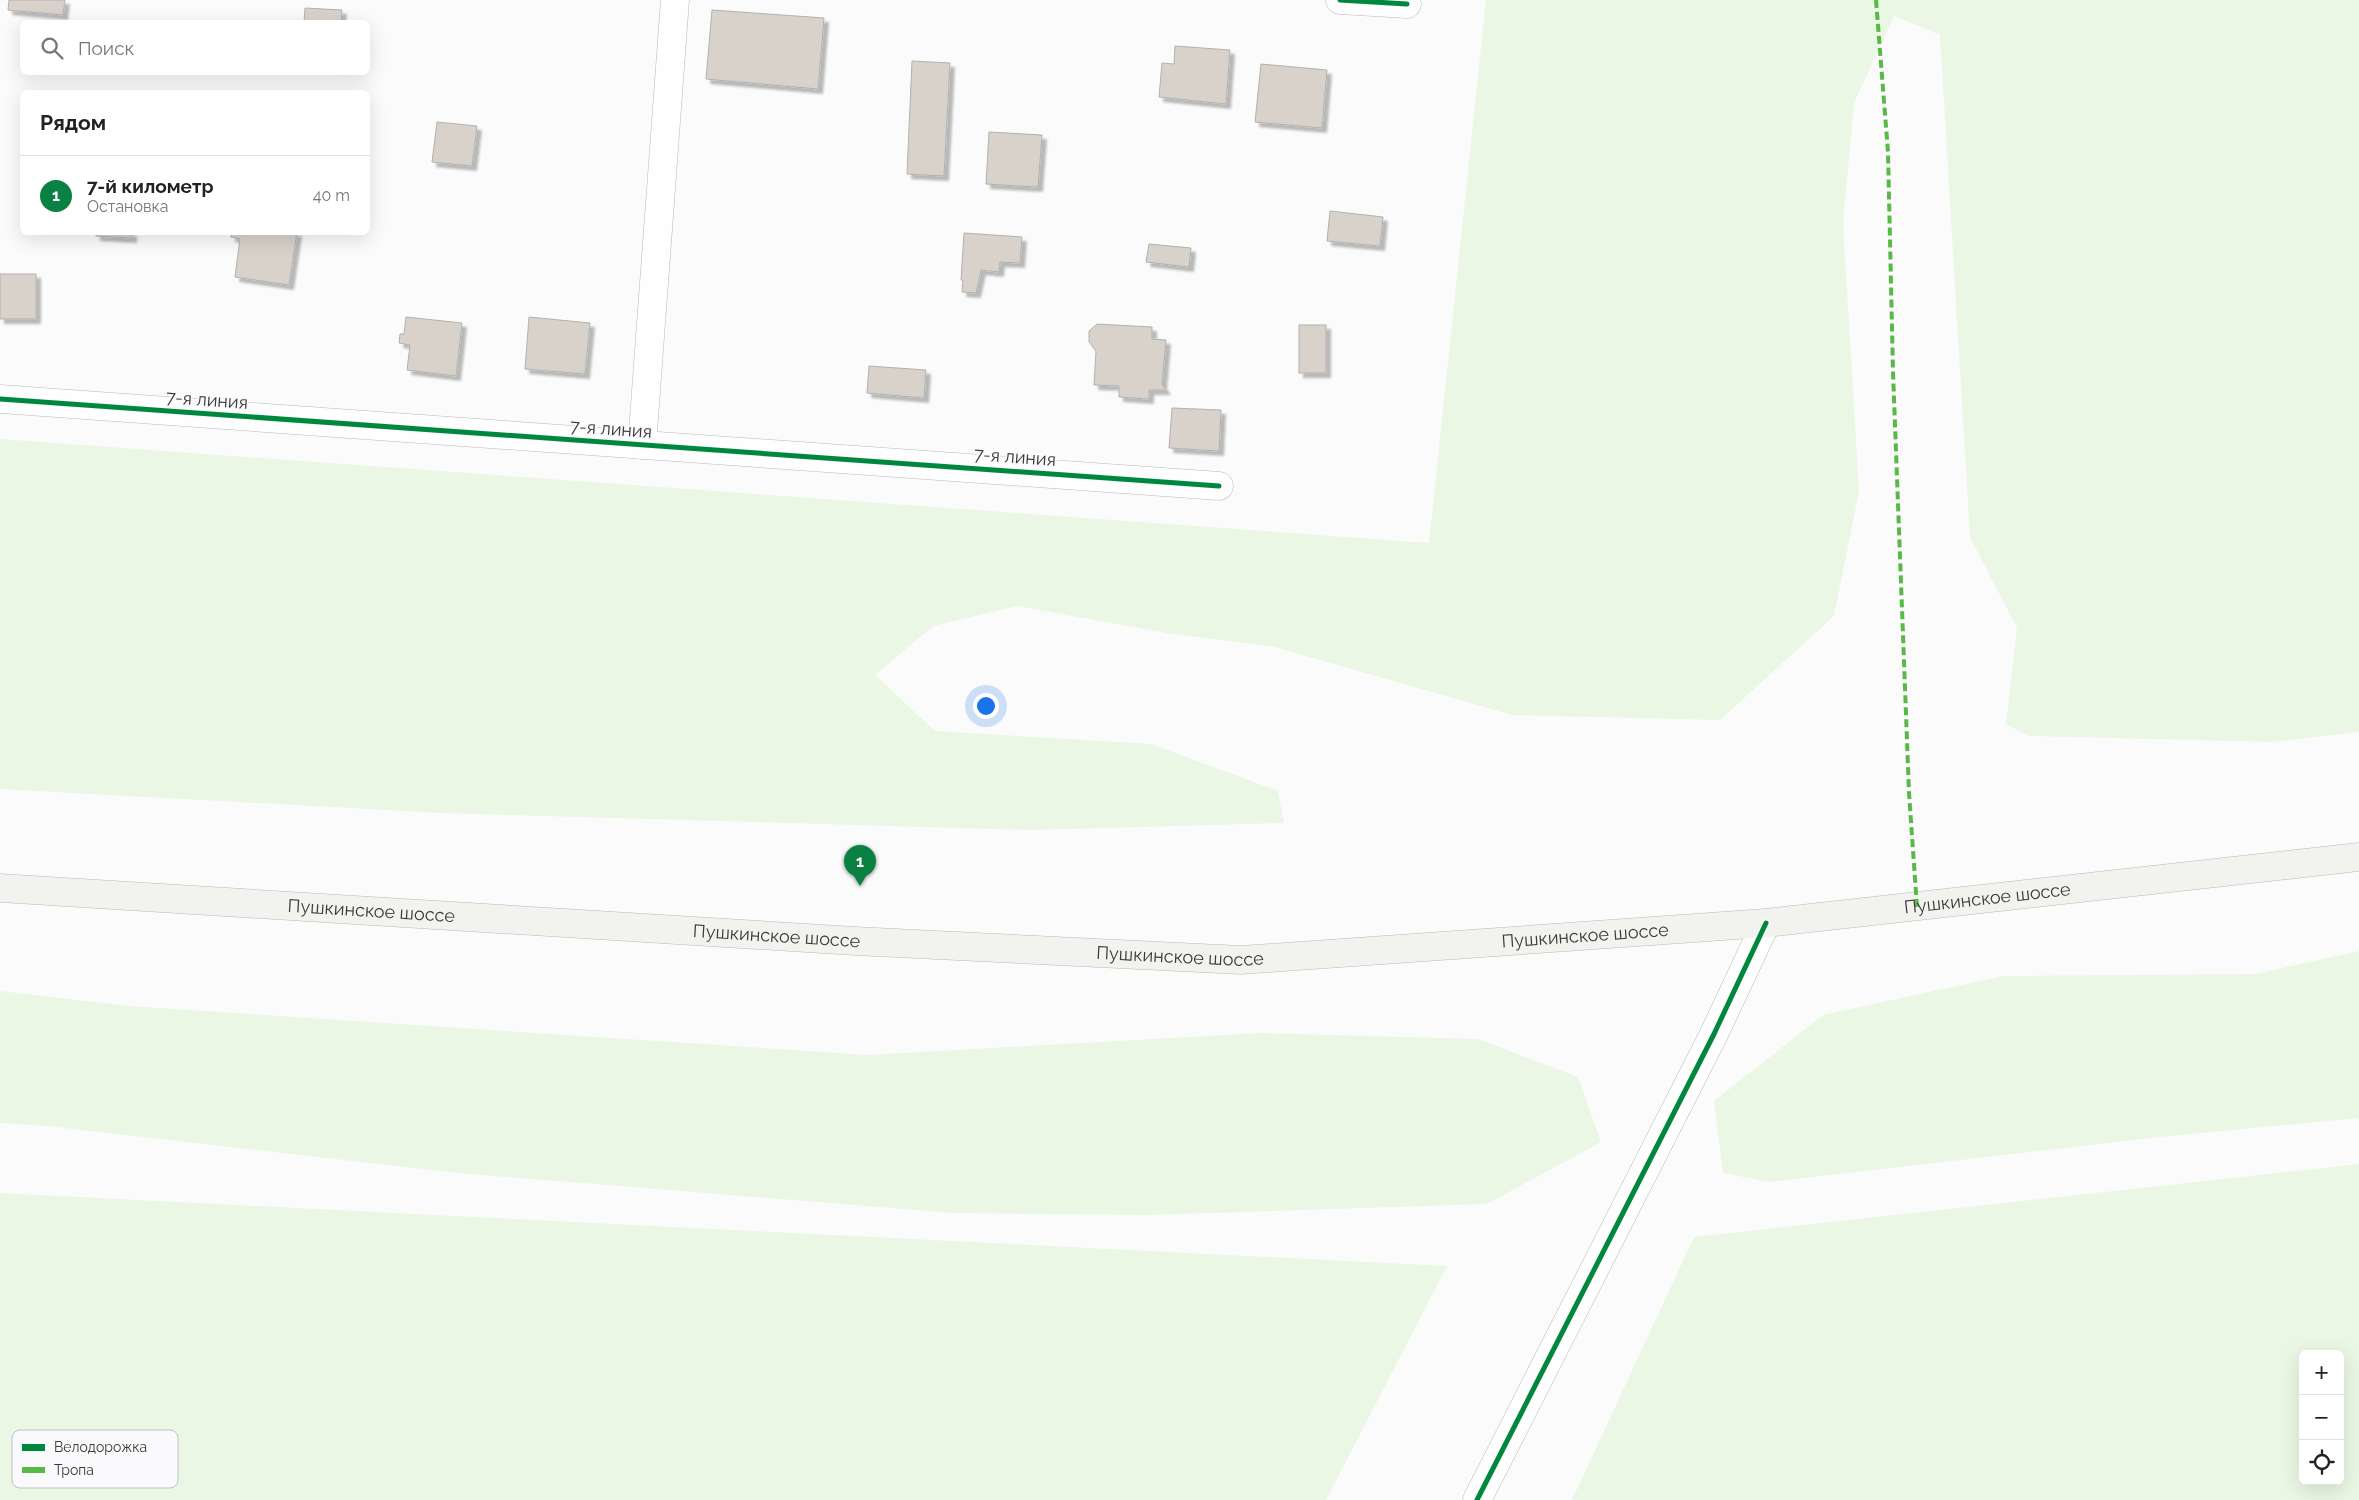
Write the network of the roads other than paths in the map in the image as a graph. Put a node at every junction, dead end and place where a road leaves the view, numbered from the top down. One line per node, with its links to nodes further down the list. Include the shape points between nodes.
1 (675, 0): 5 (street)
2 (1340, 0): 3 (street)
3 (1407, 4)
4 (0, 399): 5 (street, 7-я линия)
5 (642, 445): 6 (street, 7-я линия)
6 (1219, 486)
7 (2359, 857): 9 (main road, Пушкинское шоссе)
8 (0, 888): 9 (main road, Пушкинское шоссе, via 855,941 1241,960)
9 (1766, 923): 10 (street, via 1714,1034)
10 (1477, 1500)

